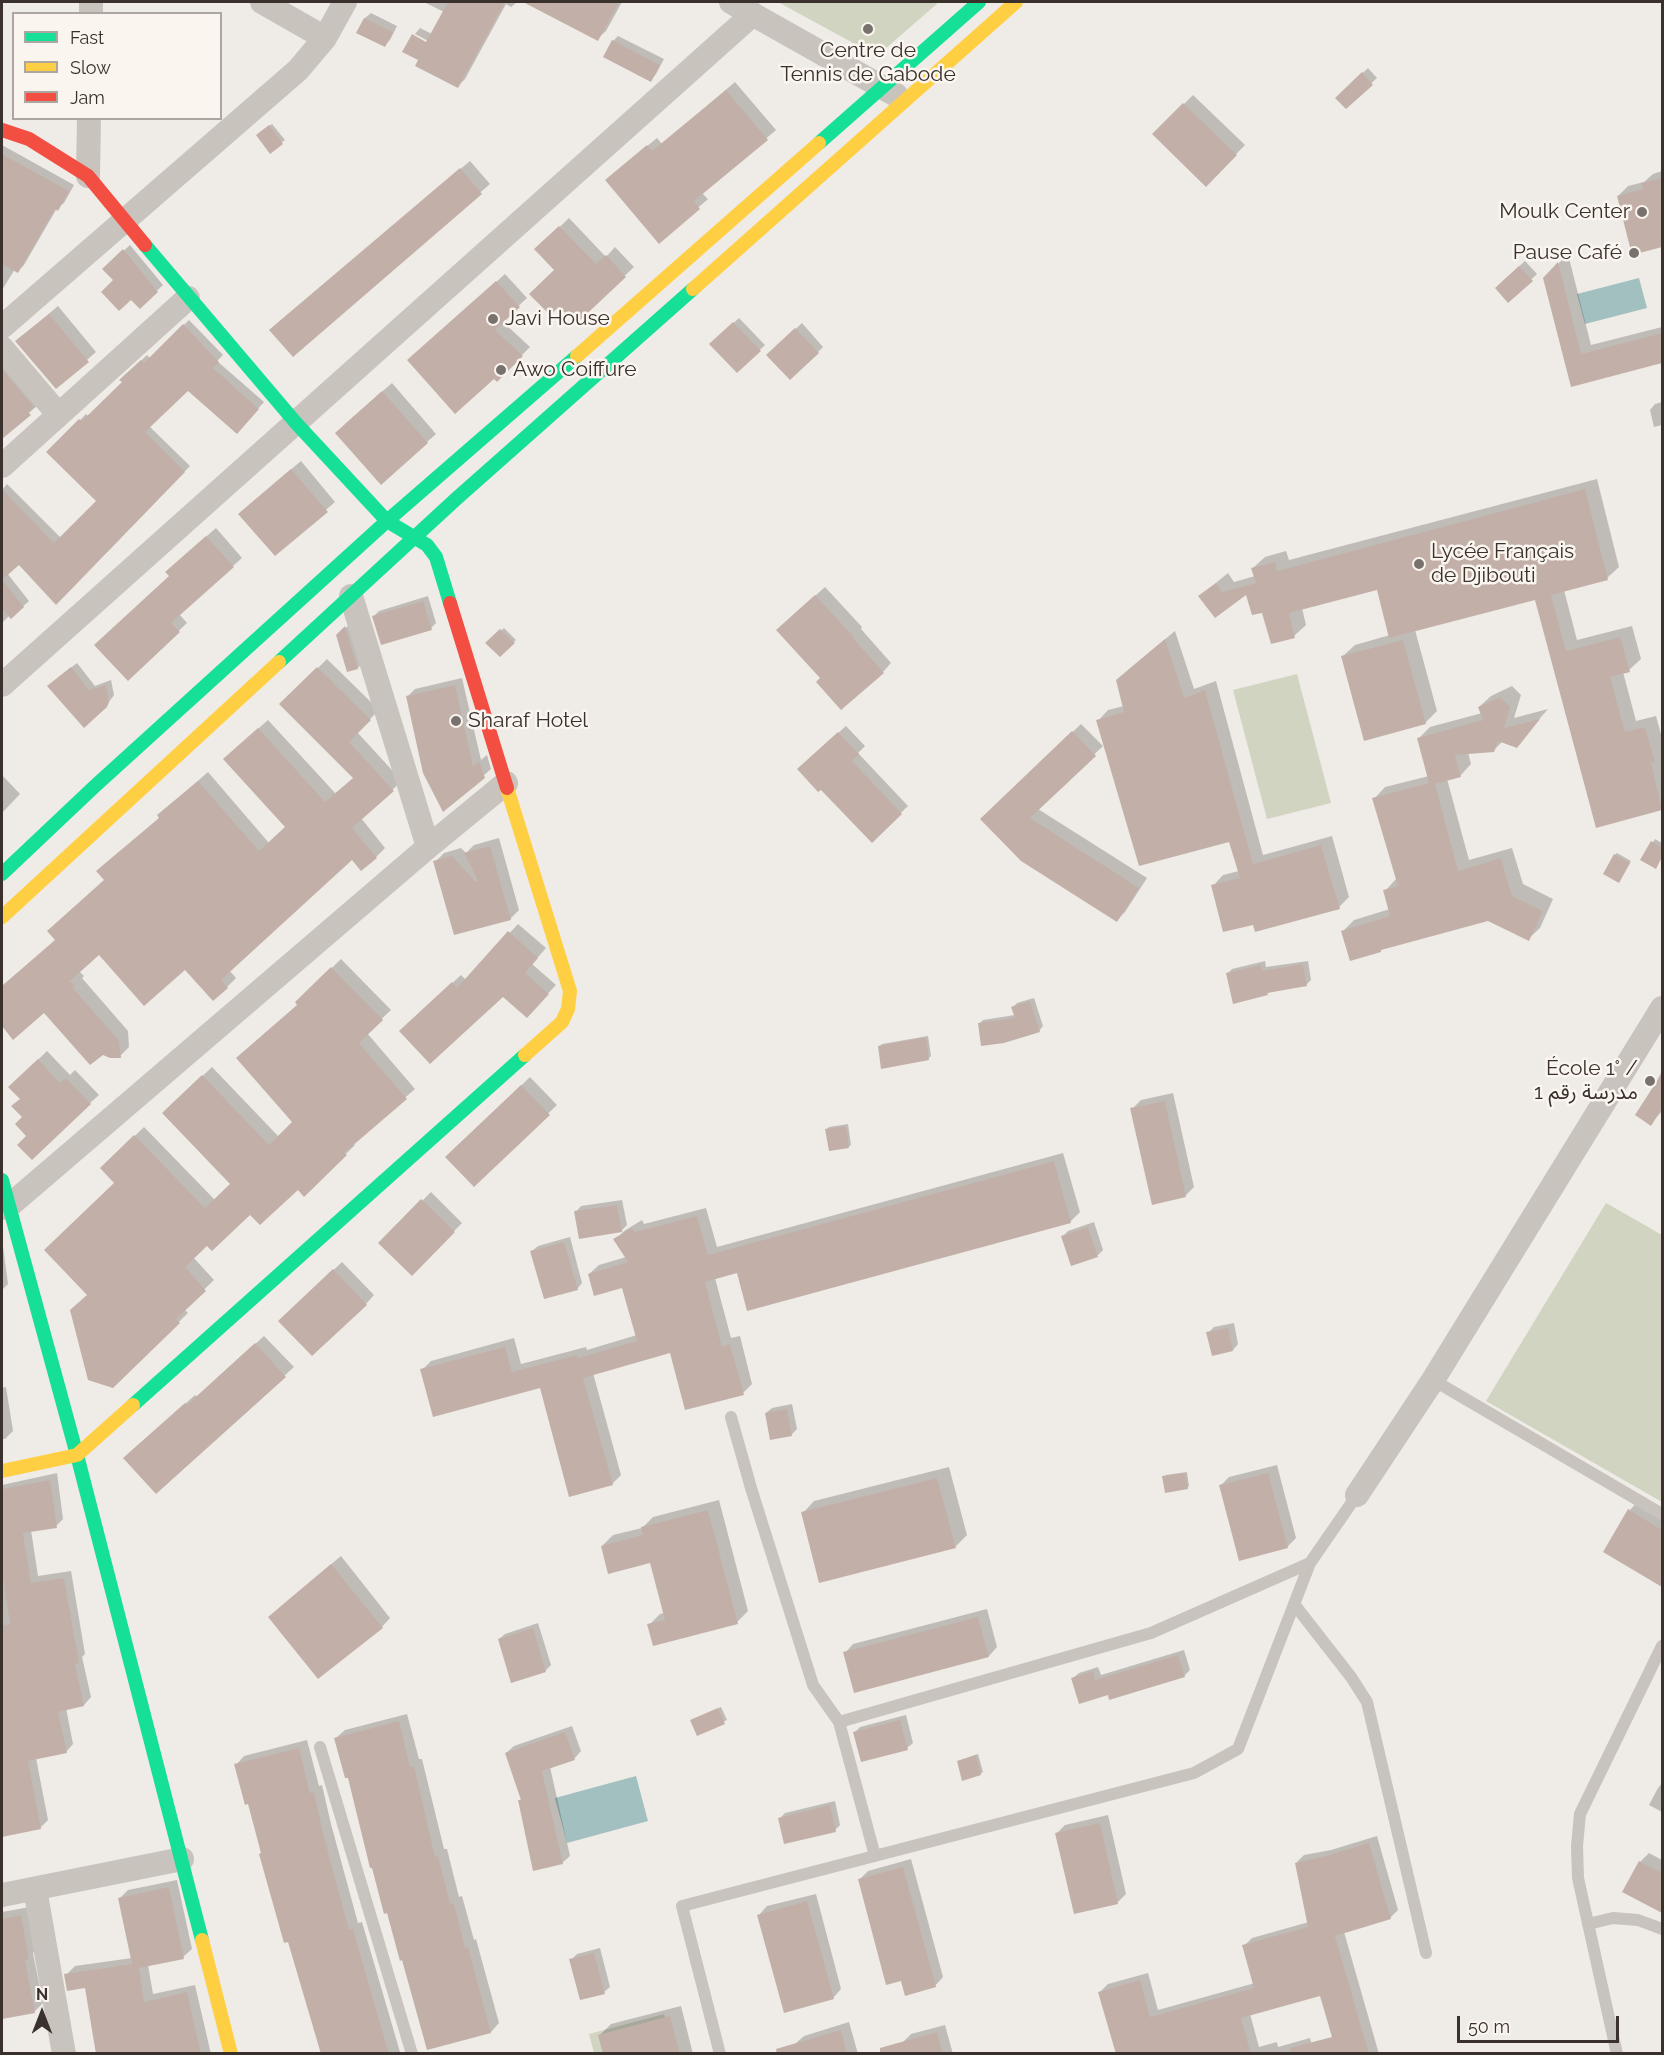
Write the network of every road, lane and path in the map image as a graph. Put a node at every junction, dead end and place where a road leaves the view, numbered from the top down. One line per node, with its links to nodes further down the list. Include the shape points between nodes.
1 (262, 2): 7 (street)
2 (345, 2): 7 (street)
3 (731, 2): 6 (street)
4 (979, 2): 8 (street)
5 (1016, 2): 9 (street)
6 (753, 14): 8 (street); 18 (street)
7 (325, 38): 13 (street, via 298,70)
8 (882, 88): 9 (street); 20 (street)
9 (906, 101): 21 (street)
10 (89, 120): 12 (street)
11 (2, 130): 12 (street, via 29,139)
12 (88, 176): 13 (street)
13 (124, 221): 14 (street); 15 (street)
14 (188, 298): 17 (street); 18 (street)
15 (2, 327)
16 (2, 348): 17 (street)
17 (58, 414): 19 (street)
18 (296, 423): 20 (street); 23 (street)
19 (2, 466)
20 (387, 521): 21 (street); 26 (street)
21 (415, 537): 22 (street); 24 (street, via 436,557)
22 (351, 596): 25 (street); 27 (street)
23 (2, 685)
24 (506, 783): 25 (street); 33 (street, via 570,991 562,1022)
25 (428, 847): 30 (street)
26 (2, 874)
27 (2, 917)
28 (1662, 1008): 31 (street)
29 (2, 1180): 30 (street)
30 (5, 1207): 33 (street)
31 (1433, 1380): 35 (street); 36 (lane)
32 (731, 1416): 40 (lane, via 813,1685)
33 (76, 1455): 34 (street); 43 (street)
34 (2, 1471)
35 (1357, 1495): 37 (lane)
36 (1662, 1514)
37 (1310, 1563): 38 (lane); 40 (lane, via 1151,1633)
38 (1294, 1604): 42 (lane, via 1238,1749 1194,1773); 48 (lane, via 1367,1702)
39 (1662, 1646): 46 (lane, via 1580,1814 1578,1878)
40 (839, 1722): 42 (lane)
41 (320, 1746): 51 (lane)
42 (875, 1856): 52 (lane, via 682,1906)
43 (182, 1859): 44 (street); 50 (street)
44 (35, 1889): 45 (street); 49 (street)
45 (2, 1895)
46 (1588, 1924): 47 (lane, via 1613,1918 1638,1920); 53 (lane)
47 (1662, 1929)
48 (1426, 1953)
49 (64, 2054)
50 (231, 2054)
51 (412, 2054)
52 (720, 2054)
53 (1617, 2054)

